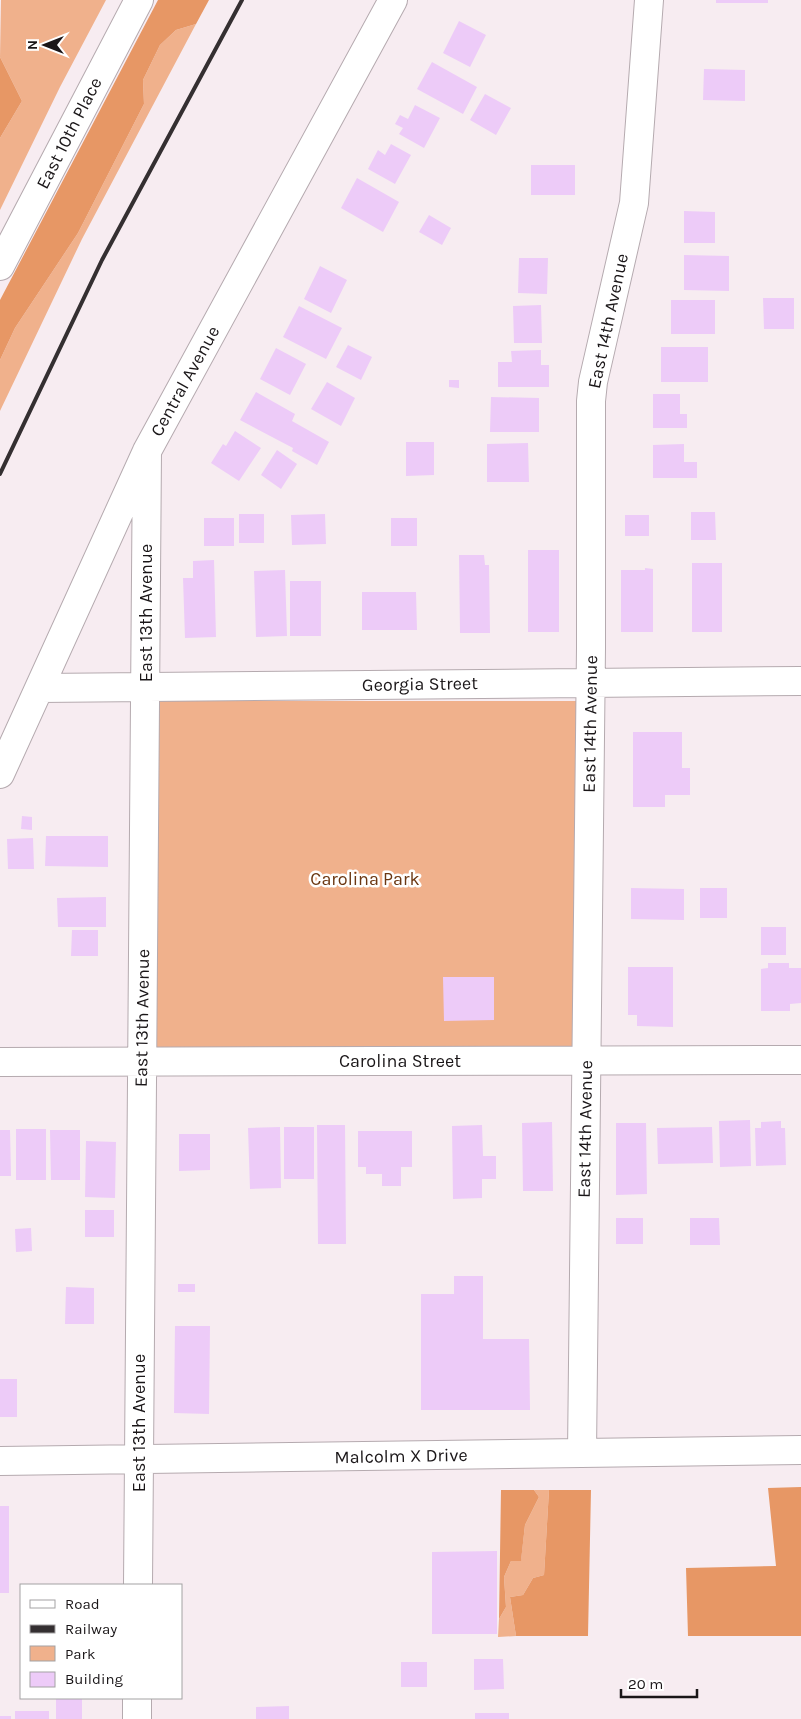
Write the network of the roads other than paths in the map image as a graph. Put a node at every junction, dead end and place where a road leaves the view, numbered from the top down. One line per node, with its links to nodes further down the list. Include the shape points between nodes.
1 (139, 0): 4 (street, East 10th Place)
2 (394, 0): 5 (street, Central Avenue)
3 (649, 0): 7 (street, East 14th Avenue, via 634,203 591,401)
4 (0, 266)
5 (147, 451): 8 (street, East 13th Avenue); 9 (street, Central Avenue)
6 (801, 681): 7 (street, Georgia Street)
7 (590, 683): 8 (street, Georgia Street); 12 (street, East 14th Avenue)
8 (145, 687): 9 (street, Georgia Street); 14 (street, East 13th Avenue)
9 (40, 688): 10 (street, Central Avenue)
10 (0, 774)
11 (801, 1060): 12 (street, Carolina Street)
12 (586, 1061): 14 (street, Carolina Street); 16 (street, East 14th Avenue)
13 (0, 1062): 14 (street, Carolina Street)
14 (142, 1062): 17 (street, East 13th Avenue)
15 (801, 1450): 16 (street, Malcolm X Drive)
16 (582, 1453): 17 (street, Malcolm X Drive)
17 (139, 1459): 18 (street, Malcolm X Drive); 19 (street, East 13th Avenue)
18 (0, 1461)
19 (138, 1584)
20 (137, 1699): 21 (street)
21 (137, 1719)

